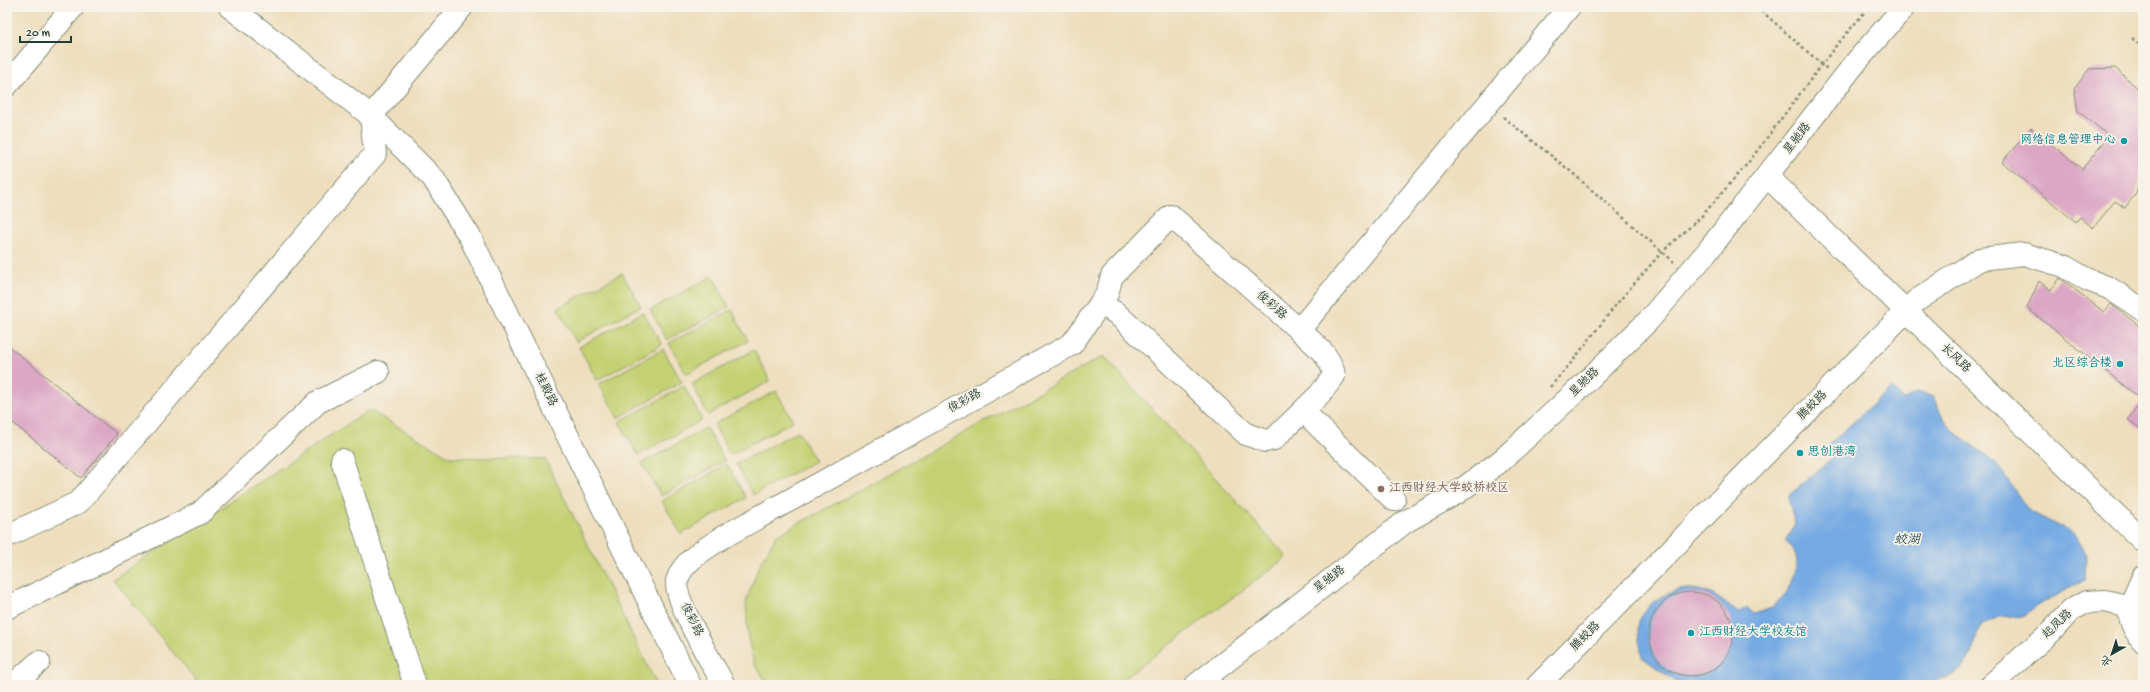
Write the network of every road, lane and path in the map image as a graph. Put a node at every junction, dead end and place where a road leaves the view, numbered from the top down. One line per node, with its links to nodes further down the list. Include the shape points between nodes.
1 (73, 7): 11 (street)
2 (230, 7): 13 (street, 桂殿路)
3 (462, 7): 13 (street)
4 (1569, 7): 12 (street)
5 (1757, 7): 10 (path)
6 (1869, 7): 10 (path)
7 (1904, 7): 14 (street, 星驰路, via 1857,62)
8 (2132, 38): 9 (path)
9 (2143, 48)
10 (1822, 65): 15 (path, via 1761,146 1708,208)
11 (7, 85)
12 (1488, 105): 15 (path, via 1580,180); 19 (street)
13 (371, 116): 25 (street, via 375,154 79,502); 34 (street, 桂殿路, via 433,178 470,237)
14 (1768, 177): 18 (street, 长风路); 36 (street, 星驰路, via 1648,321 1502,460 1457,493 1405,522)
15 (1662, 252): 21 (path)
16 (1100, 304): 19 (street, 俊彩路, via 1112,276 1171,216); 22 (street, via 1116,313 1246,434 1265,441 1274,439); 35 (street, 俊彩路, via 1072,344 723,537 684,567 677,582 681,602)
17 (2141, 304): 18 (street, 腾蛟路, via 2064,266 2024,254 1980,259 1916,301)
18 (1907, 312): 26 (street, 长风路); 37 (street, 腾蛟路)
19 (1299, 330): 22 (street, via 1325,355 1333,366 1334,376)
20 (378, 372): 29 (street, via 318,402 200,513)
21 (1547, 390)
22 (1303, 411): 24 (street)
23 (342, 460): 33 (street)
24 (1394, 500)
25 (7, 536)
26 (2143, 541)
27 (2143, 577): 28 (street)
28 (2130, 607): 30 (street, via 2132,628); 38 (street, 起凤路, via 2105,601 2086,602 2070,611 2052,631)
29 (7, 608)
30 (2143, 641)
31 (39, 662): 32 (street)
32 (13, 685)
33 (415, 685)
34 (690, 685)
35 (724, 685)
36 (1196, 685)
37 (1538, 685)
38 (1991, 685)

